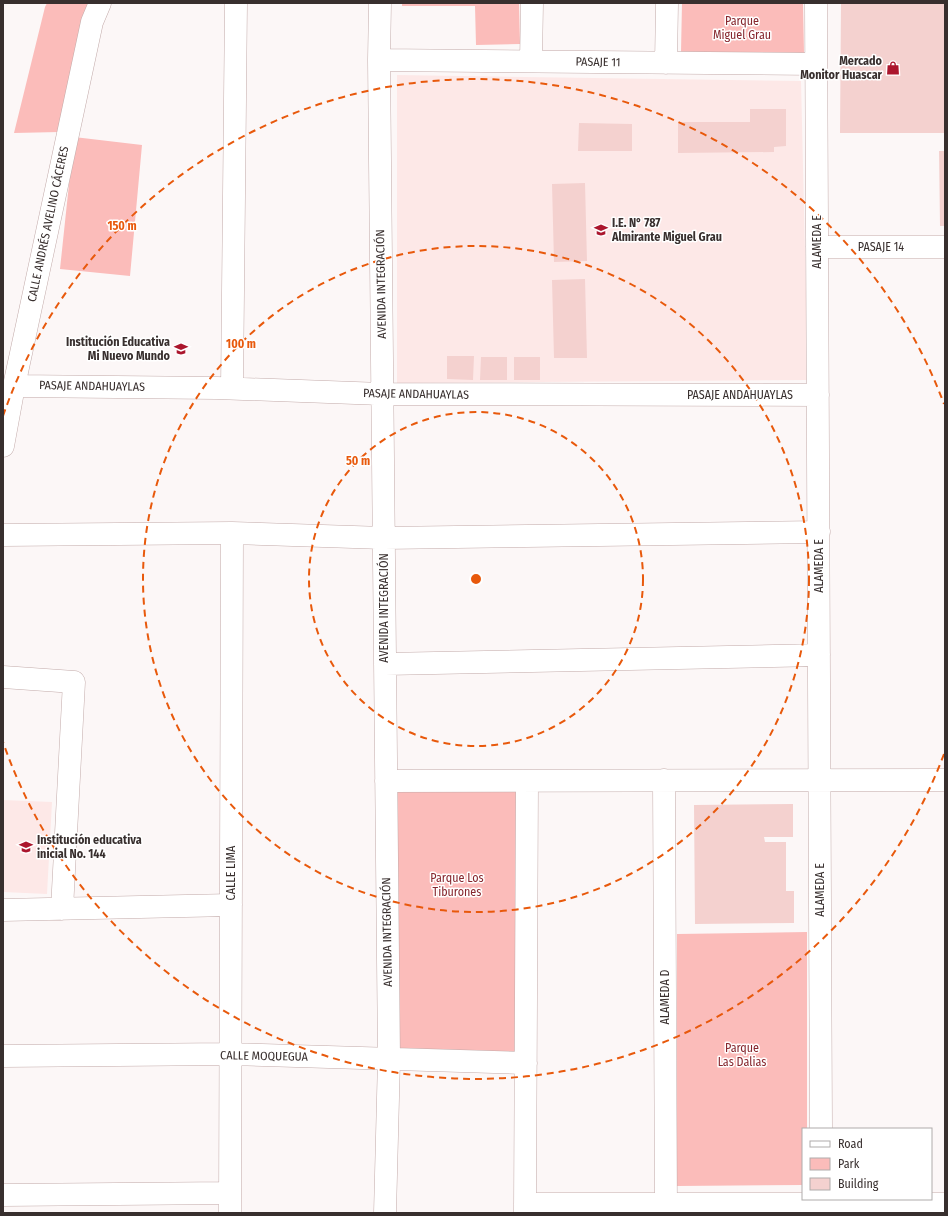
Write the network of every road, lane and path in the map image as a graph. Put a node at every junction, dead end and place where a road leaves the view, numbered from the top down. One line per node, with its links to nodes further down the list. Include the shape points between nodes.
1 (100, 3): 13 (street, CALLE ANDRÉS AVELINO CÁCERES, via 92,22)
2 (236, 3): 14 (street)
3 (380, 3): 7 (street, AVENIDA INTEGRACIÓN)
4 (532, 3): 8 (street)
5 (667, 3): 9 (street)
6 (816, 3): 10 (street, ALAMEDA E)
7 (379, 60): 8 (street, PASAJE 11); 15 (street, AVENIDA INTEGRACIÓN)
8 (531, 62): 9 (street, PASAJE 11)
9 (666, 63): 10 (street, PASAJE 11)
10 (816, 64): 11 (street, ALAMEDA E)
11 (817, 247): 12 (street, PASAJE 14); 16 (street, ALAMEDA E)
12 (945, 247)
13 (14, 386): 14 (street, PASAJE ANDAHUAYLAS); 17 (street, CALLE ANDRÉS AVELINO CÁCERES)
14 (232, 388): 15 (street, PASAJE ANDAHUAYLAS)
15 (382, 394): 16 (street, PASAJE ANDAHUAYLAS); 21 (street, AVENIDA INTEGRACIÓN)
16 (818, 395): 18 (street, ALAMEDA E)
17 (3, 446)
18 (819, 532): 21 (street); 22 (street, ALAMEDA E)
19 (3, 534): 20 (street)
20 (232, 534): 21 (street); 30 (street, CALLE LIMA)
21 (384, 538): 23 (street, AVENIDA INTEGRACIÓN)
22 (819, 655): 23 (street); 26 (street, ALAMEDA E)
23 (385, 664): 28 (street, AVENIDA INTEGRACIÓN)
24 (3, 676): 31 (street, via 74,682)
25 (664, 780): 26 (street); 29 (street); 44 (street, ALAMEDA D)
26 (820, 780): 27 (street); 37 (street, ALAMEDA E)
27 (945, 780)
28 (386, 781): 29 (street); 35 (street, AVENIDA INTEGRACIÓN)
29 (527, 781): 36 (street)
30 (231, 906): 31 (street); 33 (street, CALLE LIMA)
31 (62, 909): 32 (street)
32 (3, 910)
33 (230, 1054): 34 (street, CALLE MOQUEGUA); 35 (street, CALLE MOQUEGUA); 40 (street, CALLE LIMA)
34 (3, 1056)
35 (389, 1059): 36 (street, CALLE MOQUEGUA); 45 (street, AVENIDA INTEGRACIÓN)
36 (526, 1063): 43 (street)
37 (821, 1128)
38 (3, 1194): 41 (street)
39 (821, 1202): 42 (street); 44 (street)
40 (230, 1203): 41 (street)
41 (100, 1204)
42 (945, 1204)
43 (525, 1209): 44 (street)
44 (666, 1209)
45 (385, 1213)

